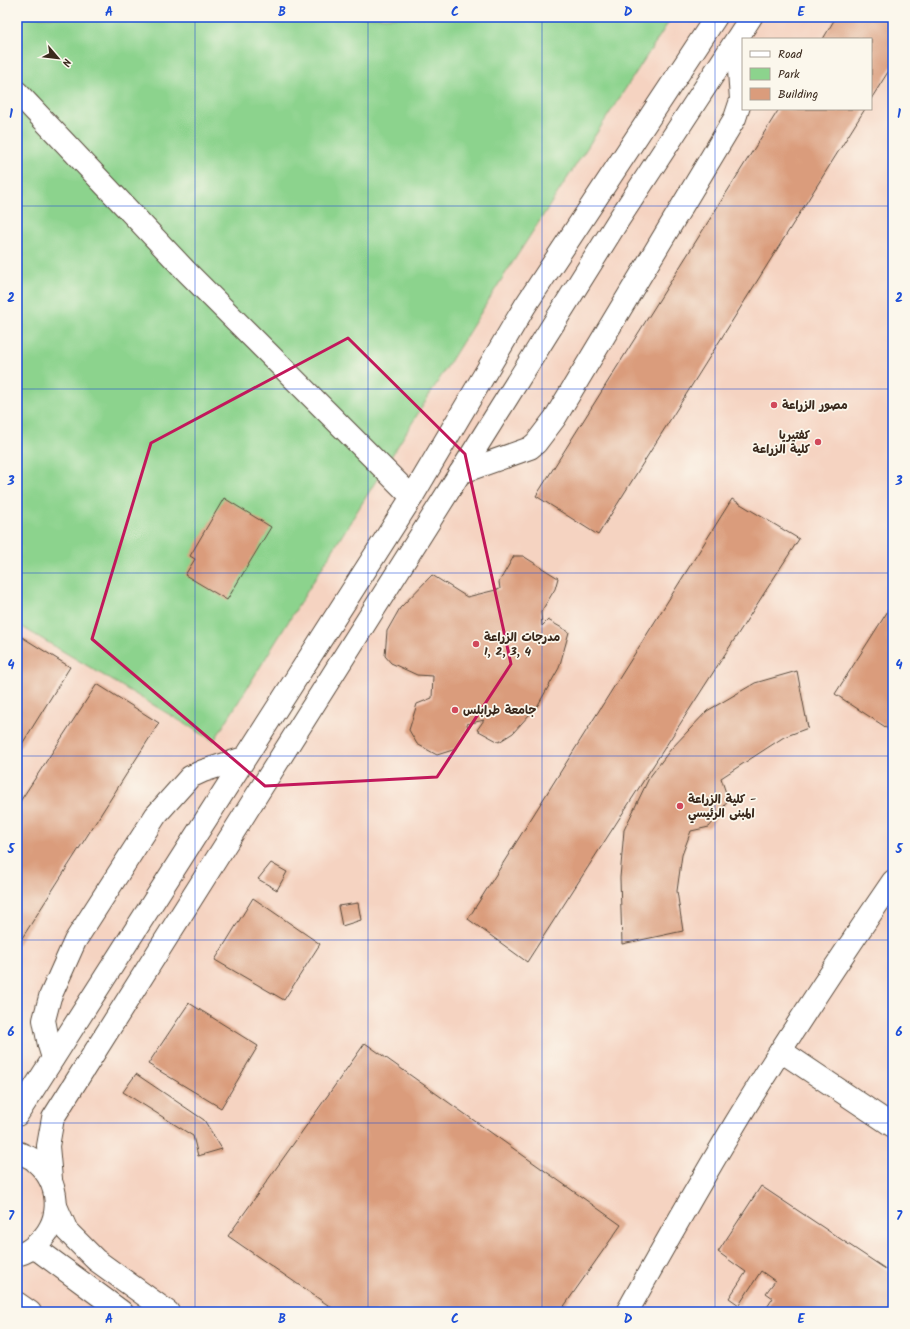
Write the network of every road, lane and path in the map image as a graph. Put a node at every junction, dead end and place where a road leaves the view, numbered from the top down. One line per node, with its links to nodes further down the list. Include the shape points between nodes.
1 (716, 17): 6 (street, via 524,306)
2 (751, 17): 3 (street)
3 (737, 40): 5 (street, via 619,219); 5 (street, via 741,100 735,118 555,418 530,448)
4 (17, 92): 6 (street, via 186,271)
5 (460, 473): 14 (street, via 53,1118 48,1146)
6 (412, 497): 7 (street)
7 (244, 758): 10 (street); 10 (street, via 190,777 156,815 75,941 50,997 44,1020)
8 (893, 881): 9 (street)
9 (781, 1051): 12 (street); 21 (street, via 684,1210)
10 (53, 1058): 11 (street)
11 (17, 1115)
12 (893, 1126)
13 (17, 1152): 14 (street, via 36,1161)
14 (51, 1179): 15 (street)
15 (56, 1206): 16 (street, via 53,1221 46,1235); 20 (street, via 67,1231 96,1260)
16 (22, 1253): 19 (street)
17 (17, 1303): 18 (street)
18 (30, 1312)
19 (122, 1312)
20 (168, 1312)
21 (627, 1312)

